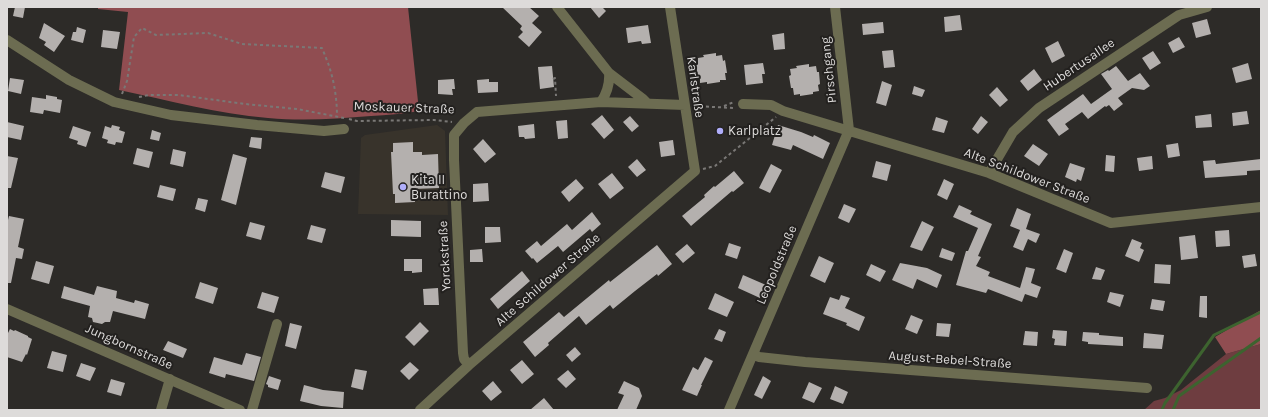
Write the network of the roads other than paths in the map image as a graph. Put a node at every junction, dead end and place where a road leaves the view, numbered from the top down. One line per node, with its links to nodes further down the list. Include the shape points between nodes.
1 (557, 7): 6 (street)
2 (670, 7): 10 (street, Karlstraße)
3 (835, 7): 13 (street, Pirschgang)
4 (1207, 7): 15 (street, Hubertusallee, via 1179,15 1039,108 1013,132)
5 (7, 40): 12 (street, Moskauer Straße, via 69,80 114,102 171,115 257,126 324,131)
6 (609, 73): 7 (street, via 607,93); 8 (street)
7 (601, 102): 8 (street, Moskauer Straße); 11 (street, Moskauer Straße, via 477,112)
8 (647, 104): 10 (street, Moskauer Straße)
9 (743, 104): 13 (street, Alte Schildower Straße, via 771,105 783,111)
10 (685, 105): 14 (street, Karlstraße)
11 (464, 123): 20 (street, Yorckstraße, via 454,135 454,160 462,353)
12 (344, 129)
13 (849, 130): 15 (street, Alte Schildower Straße); 19 (street, Leopoldstraße)
14 (694, 171): 20 (street, Alte Schildower Straße)
15 (989, 173): 16 (street, Alte Schildower Straße, via 1111,223)
16 (1261, 207)
17 (7, 309): 21 (street, Jungbornstraße)
18 (277, 324): 26 (street)
19 (753, 354): 22 (street, August-Bebel-Straße, via 759,357 805,362); 28 (street, Leopoldstraße)
20 (469, 365): 27 (street, Alte Schildower Straße)
21 (170, 380): 23 (street, Jungbornstraße); 24 (street)
22 (1147, 388)
23 (227, 407): 25 (street, Jungbornstraße)
24 (161, 410)
25 (240, 410)
26 (252, 410)
27 (420, 410)
28 (729, 410)

